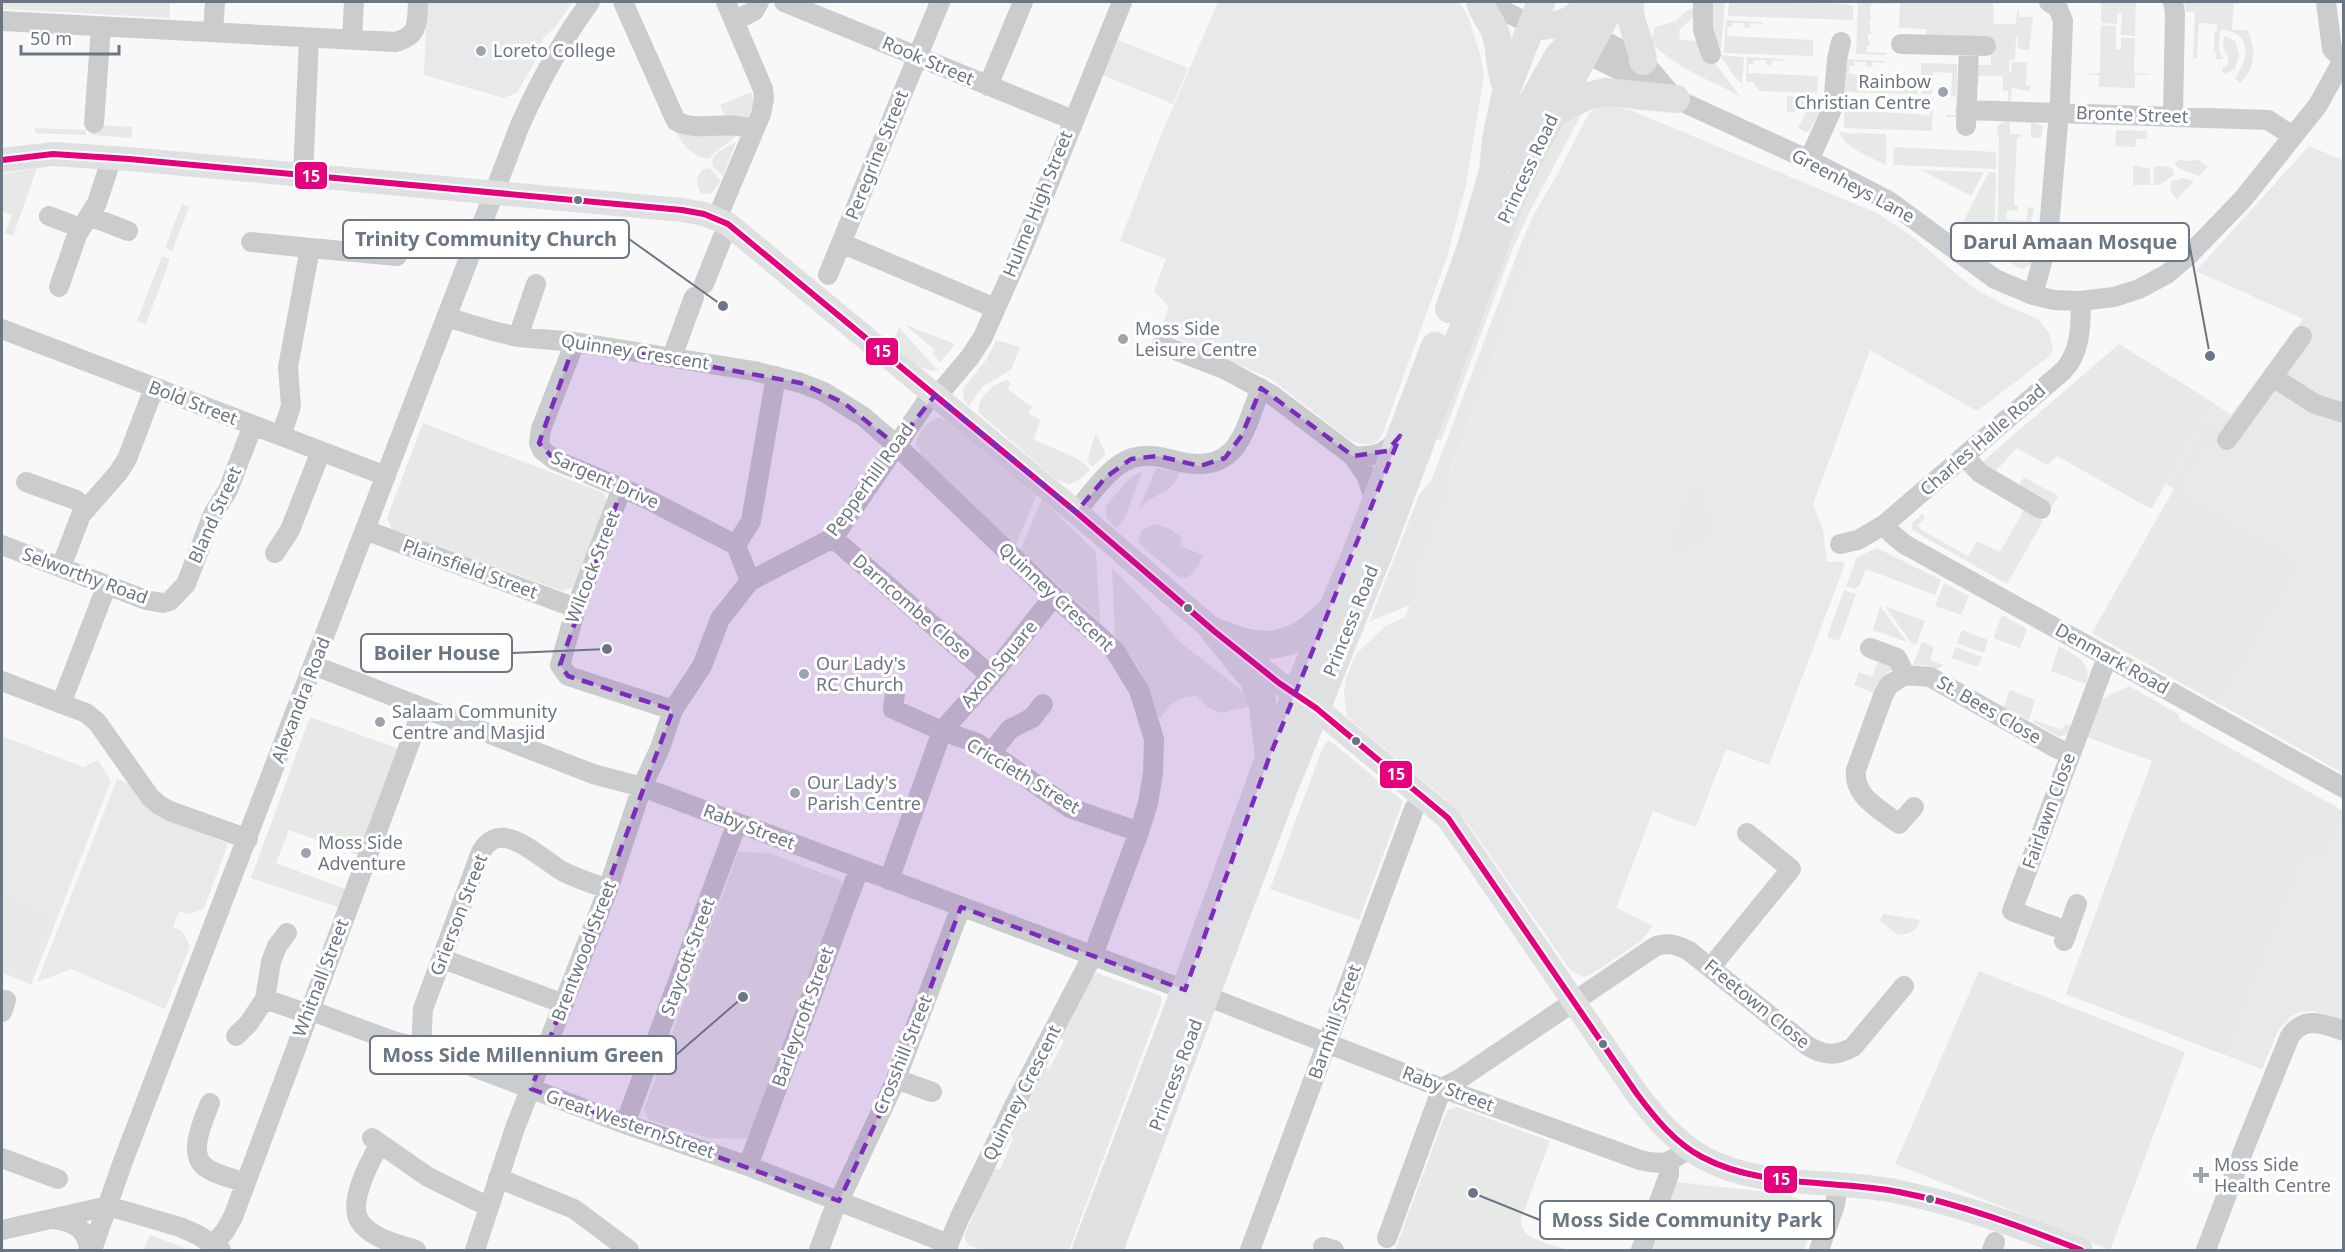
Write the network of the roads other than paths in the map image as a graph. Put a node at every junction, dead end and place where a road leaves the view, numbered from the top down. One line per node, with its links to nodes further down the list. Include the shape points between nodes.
1 (215, 2): 25 (street)
2 (354, 2): 28 (street)
3 (418, 2): 28 (street, via 416,27 404,40)
4 (590, 2): 50 (street, Alexandra Road, via 545,70)
5 (623, 2): 43 (street, via 676,121 687,125 740,125)
6 (726, 2): 23 (street)
7 (759, 2): 23 (street, via 754,11)
8 (784, 2): 32 (street, Rook Street)
9 (940, 2): 32 (street, Peregrine Street)
10 (1023, 2): 35 (street)
11 (1122, 2): 41 (street, Hulme High Street)
12 (1480, 2): 36 (highway, via 1494,30 1500,75)
13 (1486, 2): 21 (street)
14 (1590, 2): 27 (highway)
15 (1613, 2): 27 (highway, Princess Road)
16 (1630, 2): 34 (highway, via 1630,21)
17 (1703, 2): 31 (street, via 1695,31)
18 (2049, 2): 39 (street, via 2058,8 2063,21)
19 (2173, 2): 40 (street)
20 (2326, 2): 33 (street, via 2332,49)
21 (1534, 9): 27 (highway, via 1552,27); 36 (highway, Princess Road)
22 (2, 21): 24 (street)
23 (734, 21): 43 (street, via 764,93)
24 (101, 27): 25 (street); 42 (street)
25 (213, 32): 26 (street)
26 (309, 38): 28 (street); 49 (street)
27 (1579, 39): 34 (street, Greenheys Lane); 37 (street, Greenheys Lane); 38 (highway, Princess Road); 48 (highway, via 1558,56)
28 (352, 40)
29 (1841, 42): 47 (street, via 1833,107)
30 (1901, 44): 39 (street, Bronte Street, via 1978,46 1966,118)
31 (1711, 54)
32 (918, 56): 35 (street, Rook Street); 56 (street, Peregrine Street)
33 (2343, 59): 44 (street, Greenheys Lane, via 2318,105)
34 (1643, 61): 37 (street, Greenheys Lane)
35 (988, 86): 41 (street, Rook Street)
36 (1507, 88): 48 (highway, Princess Road)
37 (1676, 99): 38 (highway, via 1605,93 1584,97); 47 (street, Greenheys Lane)
38 (1554, 113): 115 (highway, Princess Road, via 1515,190 1379,553)
39 (2058, 113): 40 (street, Bronte Street); 62 (street, via 2048,240)
40 (2173, 116): 44 (street, Bronte Street, via 2268,120)
41 (1073, 120): 64 (street, Hulme High Street)
42 (94, 123)
43 (754, 130): 52 (street)
44 (2293, 136): 63 (street, Greenheys Lane, via 2242,199 2177,266 2126,294)
45 (112, 157): 46 (main road, via 53,154); 49 (main road); 53 (street, via 97,203)
46 (2, 160)
47 (1809, 160): 62 (street, Greenheys Lane, via 1889,201 1995,279)
48 (1493, 171): 80 (highway, Princess Road, via 1457,287)
49 (303, 176): 50 (main road)
50 (495, 194): 52 (main road, via 682,210); 65 (street, Alexandra Road)
51 (49, 216): 53 (street)
52 (722, 221): 71 (street); 76 (main road)
53 (85, 222): 54 (street); 61 (street)
54 (129, 231)
55 (251, 242): 57 (street)
56 (841, 243): 59 (street, Peregrine Street); 64 (street)
57 (310, 248): 58 (street); 79 (street, via 288,367 291,406)
58 (396, 256)
59 (828, 275)
60 (536, 284): 68 (street)
61 (58, 287)
62 (2033, 295): 63 (street, Greenheys Lane)
63 (2080, 302): 85 (street, Charles Halle Road, via 2081,324 2074,354 2066,368)
64 (995, 308): 76 (street, Hulme High Street, via 975,351)
65 (446, 317): 68 (street, Quinney Crescent); 86 (street, Alexandra Road)
66 (2, 329): 74 (street, Bold Street)
67 (2302, 336): 73 (street)
68 (518, 337): 69 (street, Quinney Crescent)
69 (575, 342): 71 (street, Quinney Crescent); 88 (street, Sargent Drive, via 541,429 542,450 555,460)
70 (1162, 345): 75 (street)
71 (672, 357): 72 (street, Quinney Crescent)
72 (776, 376): 82 (street, Quinney Crescent, via 834,398); 98 (street, via 752,521)
73 (2273, 377): 77 (street, via 2315,404); 81 (street)
74 (154, 388): 78 (street, Bold Street); 90 (street, via 127,459)
75 (1261, 388): 84 (street); 92 (street, via 1240,439 1225,458 1200,466 1158,456 1131,459 1106,477)
76 (935, 395): 82 (street, Pepperhill Road); 92 (main road)
77 (2343, 413)
78 (253, 425): 79 (street, Bold Street); 104 (street, Bland Street, via 186,584)
79 (281, 436): 83 (street, Bold Street)
80 (1400, 436): 84 (street, via 1387,451); 89 (highway, Princess Road)
81 (2227, 440)
82 (896, 445): 95 (street, Pepperhill Road); 103 (street, Quinney Crescent)
83 (321, 451): 86 (street, Bold Street); 99 (street, via 290,530)
84 (1353, 456): 89 (street, via 1366,475)
85 (1964, 456): 91 (street, via 1980,473); 93 (street, Charles Halle Road)
86 (386, 476): 94 (street, Alexandra Road)
87 (26, 482): 90 (street, via 76,500)
88 (622, 488): 98 (street, Sargent Drive); 105 (street, Wilcock Street)
89 (1375, 501): 106 (highway, Princess Road)
90 (87, 509): 100 (street, via 76,525)
91 (2041, 509)
92 (1076, 512): 107 (main road)
93 (1885, 524): 96 (street, Charles Halle Road, via 1858,540); 109 (street, Denmark Road, via 1904,544)
94 (365, 531): 105 (street, Plainsfield Street); 110 (street, Alexandra Road)
95 (833, 538): 101 (street, Pepperhill Road); 112 (street, Darncombe Close)
96 (1840, 544)
97 (2, 545): 100 (street, Selworthy Road)
98 (736, 545): 101 (street)
99 (275, 553)
100 (61, 567): 102 (street, Selworthy Road)
101 (750, 581): 118 (street, Pepperhill Road, via 720,619 702,666)
102 (107, 585): 104 (street, Selworthy Road, via 146,600); 116 (street)
103 (1054, 596): 112 (street, Axon Square); 129 (street, Quinney Crescent, via 1115,651 1139,690 1154,739 1153,773)
104 (170, 601)
105 (576, 608): 118 (street, Wilcock Street, via 560,658 562,671)
106 (1332, 609): 107 (highway, via 1307,633 1278,644 1248,645); 115 (highway, Princess Road)
107 (1214, 631): 115 (main road); 123 (highway, via 1253,679 1262,700)
108 (1870, 648): 111 (street, via 1897,658)
109 (2109, 657): 122 (street, Fairlawn Close); 125 (street, Denmark Road)
110 (313, 665): 117 (street, Raby Street); 131 (street, Alexandra Road)
111 (1905, 675): 122 (street, St. Bees Close, via 1930,677); 127 (street, via 1889,685 1883,696 1855,781 1862,795 1899,824)
112 (991, 676): 120 (street, Axon Square)
113 (2, 681): 116 (street)
114 (895, 693): 120 (street, Criccieth Street, via 893,709)
115 (1306, 701): 123 (highway, Princess Road); 126 (main road); 142 (highway, Princess Road, via 1282,793)
116 (61, 704): 131 (street, via 98,722 159,805)
117 (423, 708): 124 (street, Raby Street, via 593,774); 146 (street, Whitnall Street)
118 (673, 710): 124 (street, Pepperhill Road)
119 (1040, 716): 121 (street, via 1010,729)
120 (942, 731): 121 (street, Criccieth Street, via 977,743); 133 (street)
121 (991, 753): 129 (street, Criccieth Street, via 1070,808)
122 (2070, 754): 135 (street, Fairlawn Close, via 2012,911 2065,936)
123 (1269, 758): 142 (highway, Princess Road)
124 (642, 787): 128 (street, Raby Street); 134 (street, Brentwood Street)
125 (2343, 788)
126 (1423, 796): 144 (main road, via 1462,836); 149 (street, Barnhill Street, via 1414,808)
127 (1914, 807)
128 (737, 823): 132 (street, Raby Street); 156 (street, Staycott Street)
129 (1139, 832): 138 (street, Quinney Crescent)
130 (1747, 833): 140 (street, via 1791,869)
131 (248, 839): 166 (street, Alexandra Road)
132 (859, 869): 133 (street, Raby Street); 160 (street, Barleycroft Street)
133 (889, 880): 136 (street, Raby Street)
134 (608, 889): 139 (street, Grierson Street, via 563,872 514,840 501,838 489,842 481,852); 145 (street, Brentwood Street)
135 (2078, 904)
136 (961, 907): 138 (street, Raby Street); 151 (street, Crosshill Street)
137 (287, 933): 143 (street, via 271,962)
138 (1093, 955): 142 (street, Raby Street); 173 (street, Quinney Crescent, via 1016,1102 959,1219)
139 (442, 958): 145 (street); 150 (street, Grierson Street, via 423,1009)
140 (1711, 967): 141 (street, Freetown Close, via 1808,1046 1826,1054 1853,1047); 144 (street, Freetown Close, via 1689,951 1666,943)
141 (1904, 986)
142 (1195, 993): 149 (street, Raby Street); 178 (highway, Princess Road); 179 (highway, Princess Road)
143 (265, 999): 146 (street, Great Western Street); 148 (street)
144 (1576, 1001): 152 (street); 157 (main road, via 1656,1118)
145 (564, 1004): 153 (street, Brentwood Street)
146 (308, 1012): 150 (street, Great Western Street); 163 (street, Whitnall Street)
147 (2343, 1031): 184 (street, via 2315,1022 2301,1025 2290,1036)
148 (236, 1036)
149 (1327, 1043): 152 (street, Raby Street); 180 (street, Barnhill Street)
150 (420, 1048): 153 (street, Great Western Street)
151 (896, 1079): 154 (street); 165 (street, Crosshill Street)
152 (1442, 1088): 159 (street, Raby Street, via 1640,1161); 170 (street)
153 (531, 1089): 156 (street, Great Western Street); 161 (street, Brentwood Street)
154 (932, 1092)
155 (210, 1103): 163 (street, via 199,1133 200,1162)
156 (625, 1124): 160 (street, Great Western Street)
157 (1689, 1148): 159 (street); 164 (main road, via 1724,1167 1767,1178)
158 (2, 1158): 162 (street)
159 (1669, 1163): 181 (street, via 1669,1174)
160 (748, 1166): 165 (street, Great Western Street)
161 (498, 1178): 167 (street, Brentwood Street); 172 (street, via 574,1209)
162 (58, 1179)
163 (245, 1183): 171 (street, Whitnall Street)
164 (1838, 1183): 182 (street, via 1835,1205); 183 (main road, via 1950,1204 2005,1220)
165 (838, 1201): 173 (street, Great Western Street); 177 (street, Crosshill Street)
166 (108, 1206): 168 (street); 171 (street, via 180,1227); 174 (street, Alexandra Road)
167 (489, 1207): 175 (street, via 428,1177 376,1141 356,1203 360,1223 369,1231); 176 (street, Brentwood Street)
168 (52, 1218): 169 (street); 174 (street, via 75,1223 82,1229)
169 (2, 1230)
170 (1384, 1245)
171 (218, 1247)
172 (618, 1248)
173 (949, 1248)
174 (91, 1251)
175 (416, 1251)
176 (475, 1251)
177 (819, 1251)
178 (1086, 1251)
179 (1109, 1251)
180 (1250, 1251)
181 (1641, 1251)
182 (1819, 1251)
183 (2081, 1251)
184 (2206, 1251)

